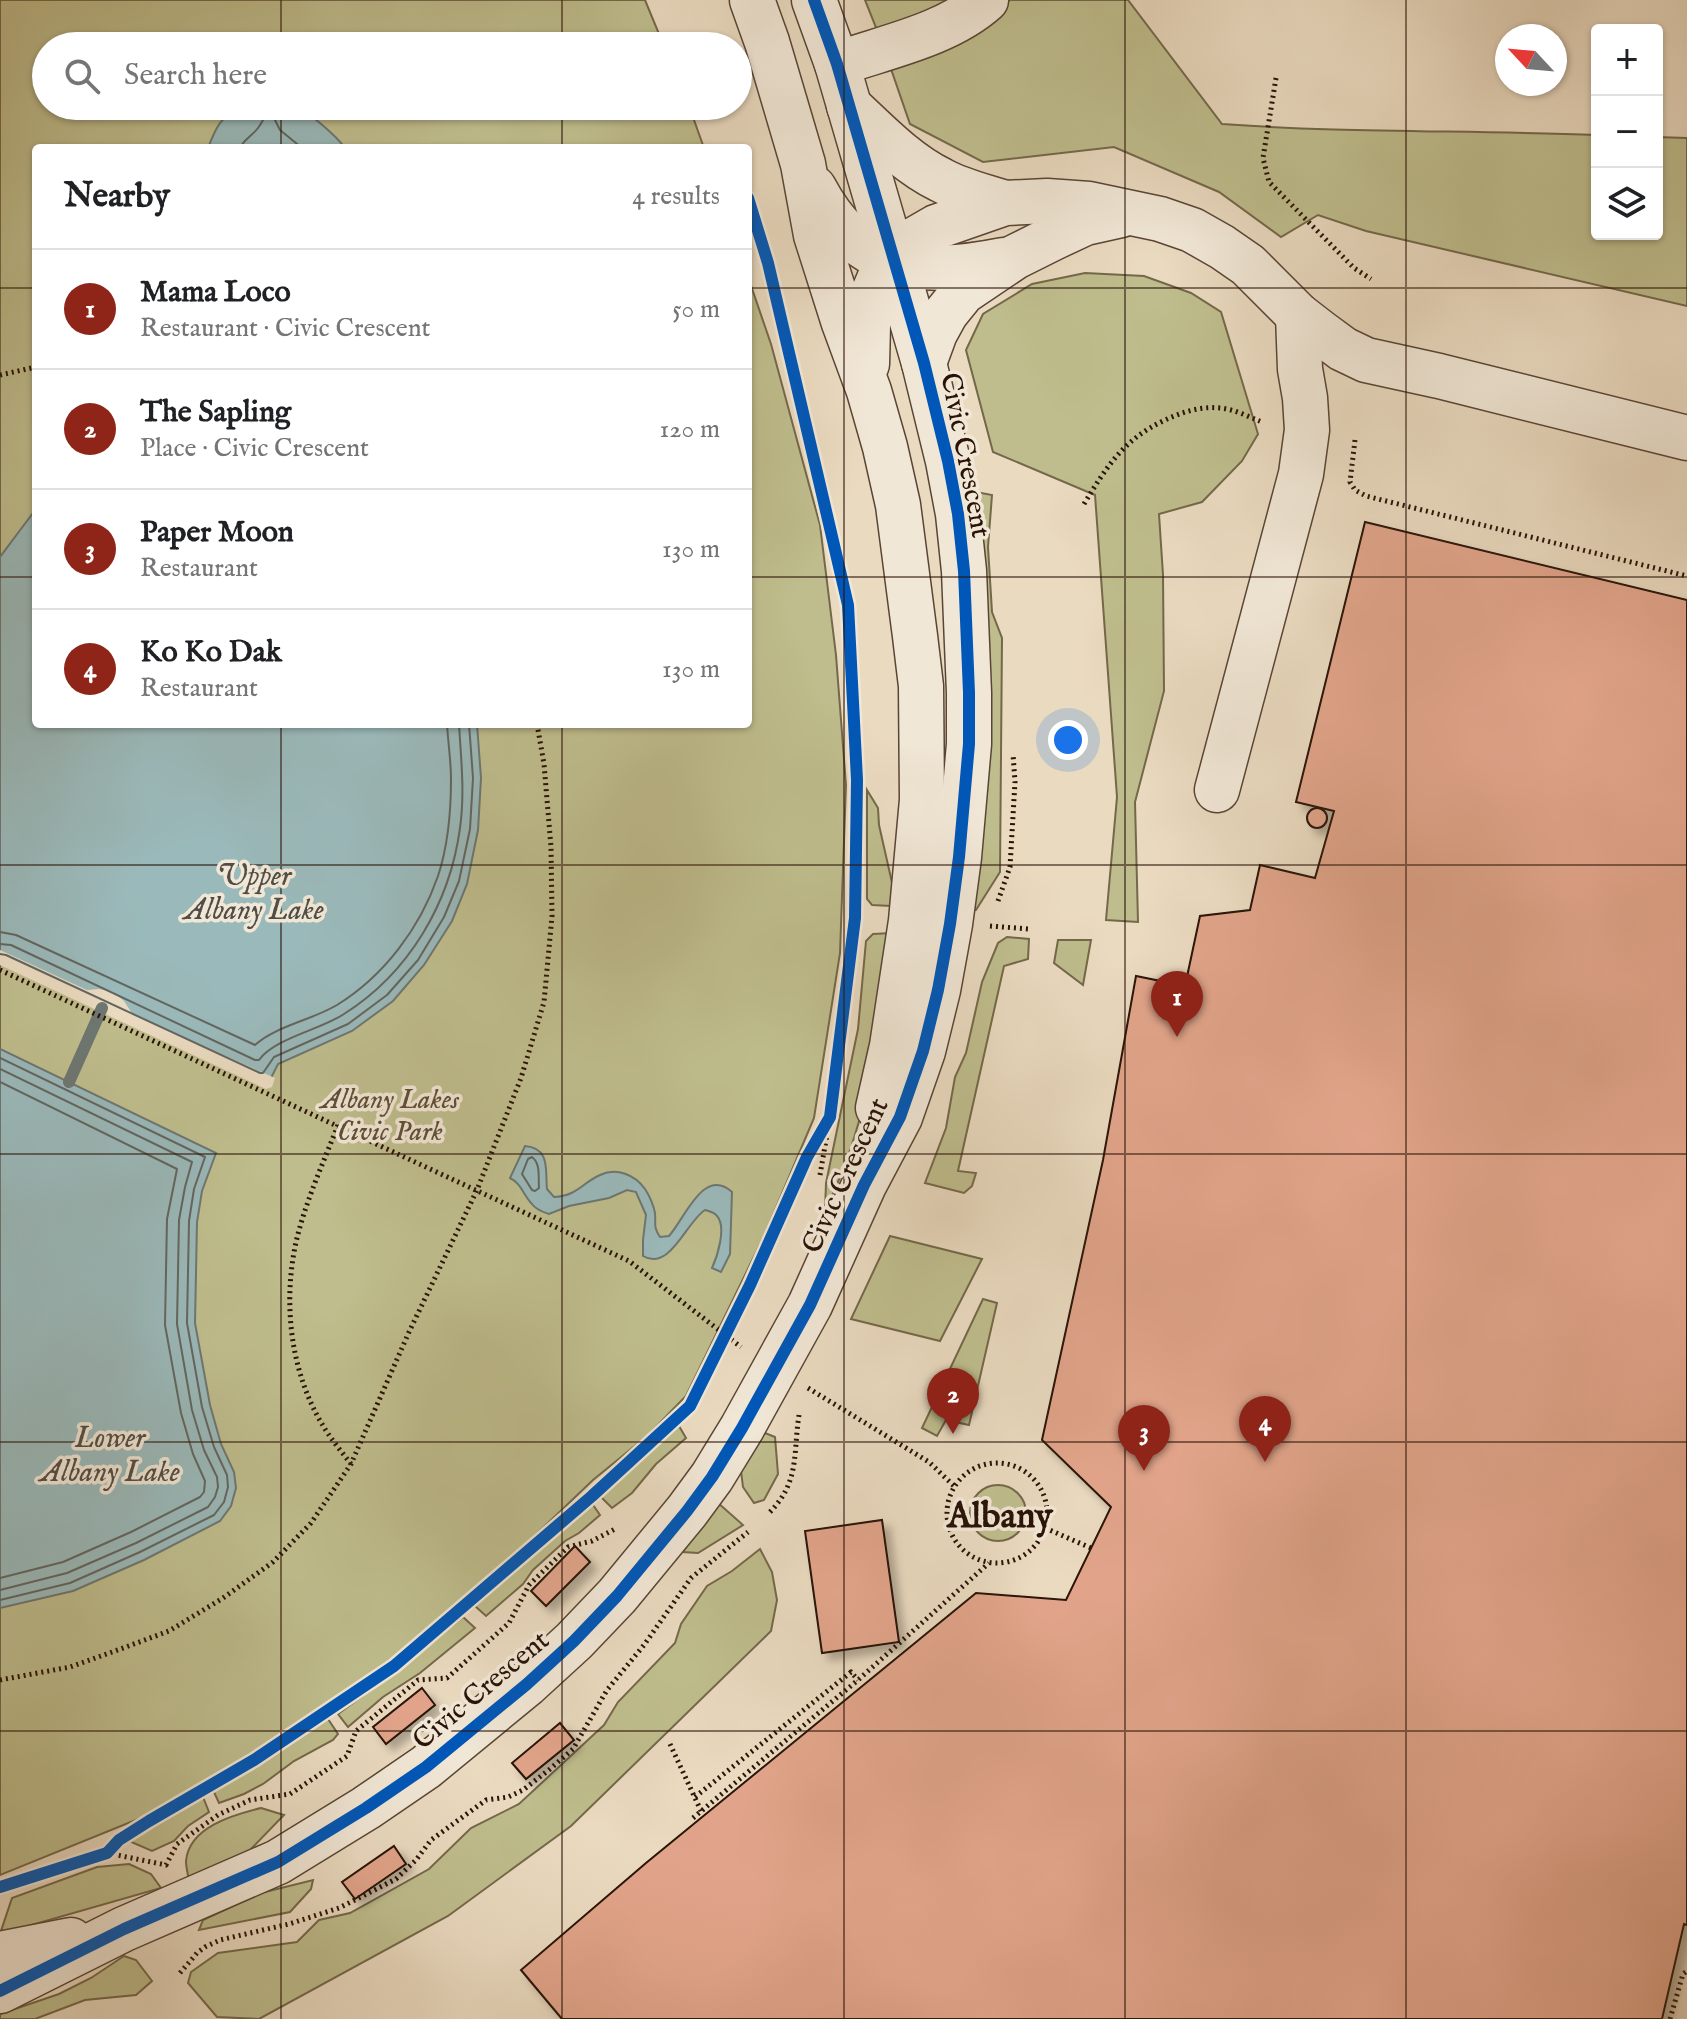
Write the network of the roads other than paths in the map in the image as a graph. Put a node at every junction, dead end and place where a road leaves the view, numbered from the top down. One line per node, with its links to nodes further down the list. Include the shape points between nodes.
1 (752, 0): 6 (street, Civic Crescent)
2 (814, 0): 4 (street, Civic Crescent)
3 (986, 0): 4 (street, via 937,30)
4 (837, 64): 5 (street, Civic Crescent)
5 (849, 106): 7 (street, via 939,180); 10 (street, Civic Crescent)
6 (803, 164): 10 (street, via 838,227); 13 (street, Civic Crescent, via 816,235)
7 (1005, 203): 8 (street, via 1047,201); 10 (street, via 936,227 910,242)
8 (1131, 212): 9 (street, via 1085,223); 11 (street, via 1192,230 1222,247)
9 (1015, 257): 10 (street, via 933,269); 12 (street, via 963,292 935,333)
10 (893, 261): 12 (street, Civic Crescent); 13 (street, via 872,296 866,350)
11 (1298, 315): 14 (street, via 1366,360); 15 (street, via 1307,430 1301,474)
12 (924, 363): 16 (street, Civic Crescent, via 958,514 969,744 959,857 938,990 900,1117)
13 (869, 391): 16 (street, Civic Crescent, via 898,505 908,572 921,686 922,800 902,982)
14 (1687, 438)
15 (1217, 790)
16 (864, 1185): 17 (street, Civic Crescent, via 810,1305 797,1384 719,1465 617,1596 527,1684 426,1767 366,1808 278,1862)
17 (124, 1929): 18 (street, Civic Crescent); 19 (street, Civic Crescent)
18 (0, 1954)
19 (0, 1991)

